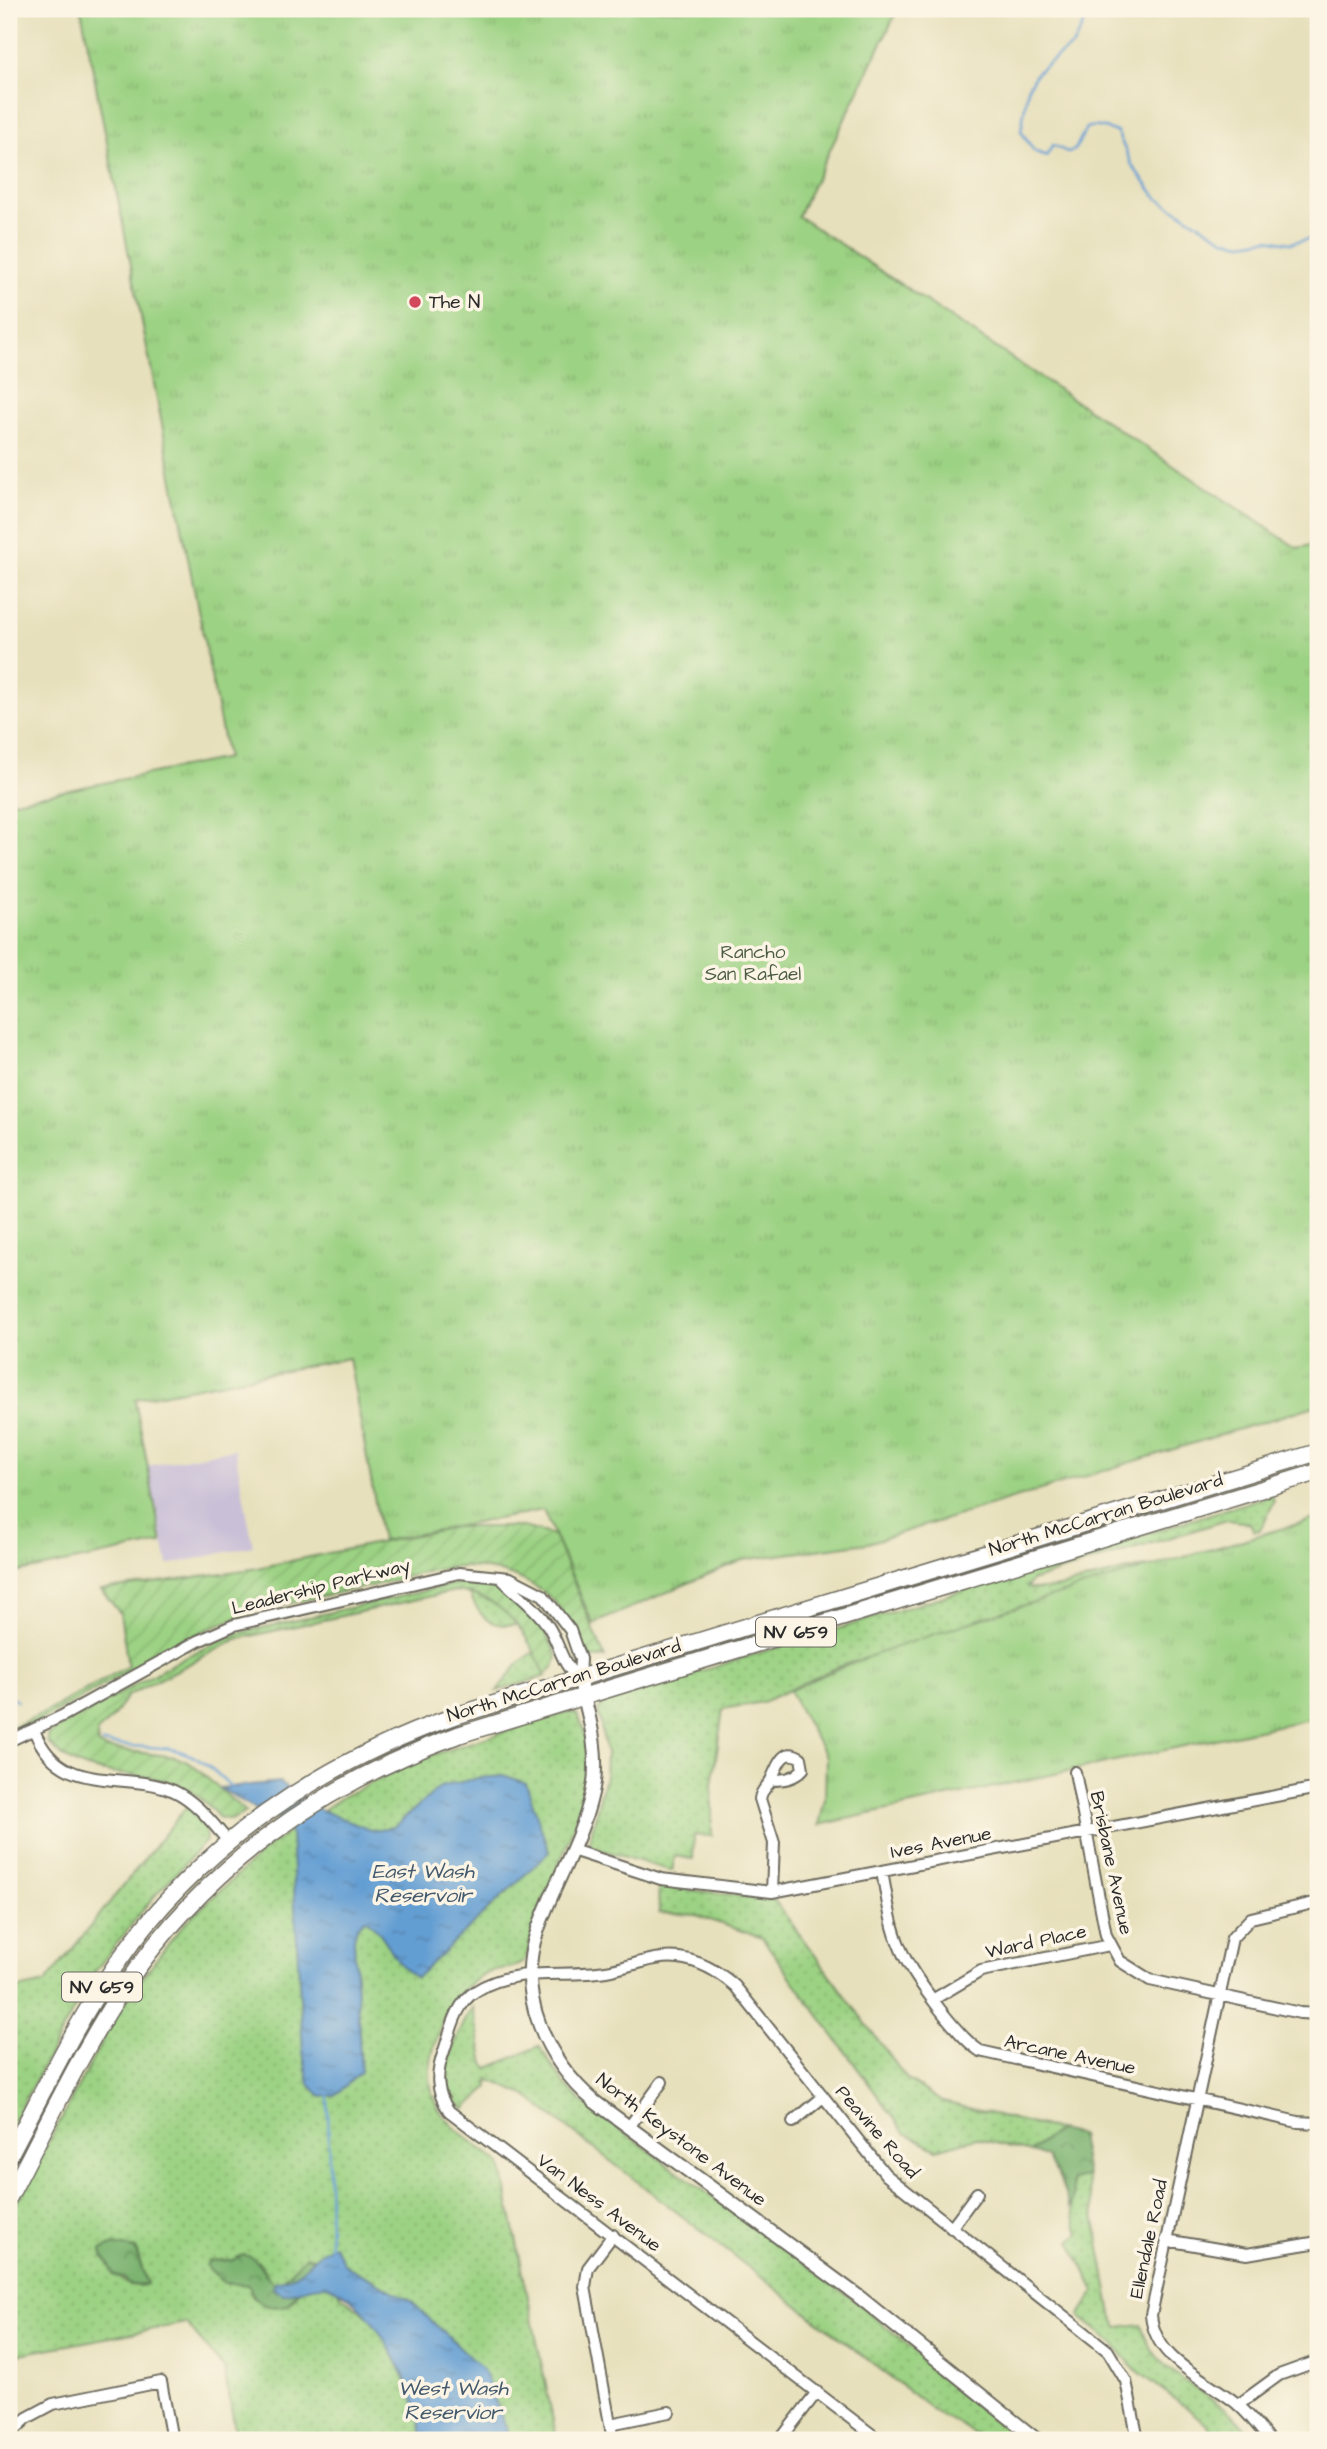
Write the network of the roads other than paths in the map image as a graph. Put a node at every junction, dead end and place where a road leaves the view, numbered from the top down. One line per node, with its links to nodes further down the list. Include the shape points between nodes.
1 (1318, 1452): 3 (main road, North McCarran Boulevard / NV 659)
2 (1318, 1472): 4 (main road, North McCarran Boulevard / NV 659)
3 (1116, 1514): 4 (main road); 6 (main road, North McCarran Boulevard / NV 659)
4 (1122, 1532): 7 (main road, North McCarran Boulevard / NV 659)
5 (500, 1578): 6 (street, via 540,1615 565,1664); 6 (street, Leadership Parkway, via 532,1588 559,1611 580,1659); 8 (street, Leadership Parkway, via 473,1573 442,1576 234,1625)
6 (579, 1678): 7 (street, North Keystone Avenue); 13 (main road, North McCarran Boulevard / NV 659, via 393,1740 343,1764)
7 (584, 1697): 16 (street, North Keystone Avenue, via 595,1776); 17 (main road, North McCarran Boulevard / NV 659, via 458,1735 387,1763 313,1803)
8 (34, 1730): 9 (street, Leadership Parkway); 15 (street, via 52,1759 72,1773 159,1786 183,1796)
9 (9, 1741)
10 (1075, 1772): 14 (street, Brisbane Avenue)
11 (771, 1780): 20 (street, via 760,1799 774,1843)
12 (1318, 1788): 14 (street, Ives Avenue)
13 (256, 1820): 15 (main road, North McCarran Boulevard / NV 659); 17 (main road, via 242,1840)
14 (1086, 1833): 18 (street, Ives Avenue); 22 (street, Brisbane Avenue)
15 (229, 1842): 19 (main road); 33 (main road, North McCarran Boulevard / NV 659, via 169,1899 117,1963 78,2025)
16 (572, 1850): 20 (street, Ives Avenue, via 669,1881); 23 (street, North Keystone Avenue, via 537,1932)
17 (241, 1856): 19 (main road, North McCarran Boulevard / NV 659)
18 (882, 1872): 20 (street, Ives Avenue); 25 (street, Arcane Avenue, via 900,1948)
19 (218, 1876): 35 (main road, North McCarran Boulevard / NV 659, via 124,1986)
20 (772, 1892)
21 (1318, 1902): 24 (street, Ellendale Road, via 1260,1914 1244,1923 1230,1945)
22 (1110, 1945): 24 (street, Brisbane Avenue, via 1120,1961 1138,1975); 25 (street, Ward Place, via 981,1970)
23 (530, 1976): 28 (street, Peavine Road, via 604,1971 669,1957 704,1965 735,1986); 32 (street, North Keystone Avenue, via 538,2022 558,2063 583,2092); 37 (street, Van Ness Avenue, via 489,1983 464,2000 441,2059 439,2094 458,2118)
24 (1218, 1995): 26 (street, Brisbane Avenue); 29 (street, Ellendale Road)
25 (934, 1999): 29 (street, Arcane Avenue, via 962,2037 990,2055)
26 (1318, 2014)
27 (662, 2082): 32 (street)
28 (823, 2097): 30 (street); 36 (street, Peavine Road, via 886,2175)
29 (1196, 2100): 31 (street, Arcane Avenue); 38 (street, Ellendale Road)
30 (793, 2122)
31 (1318, 2123)
32 (629, 2127): 50 (street, North Keystone Avenue, via 858,2296)
33 (9, 2156)
34 (977, 2193): 36 (street)
35 (9, 2197)
36 (951, 2228): 51 (street, Peavine Road, via 1108,2351 1126,2381)
37 (613, 2235): 41 (street, Van Ness Avenue); 44 (street, via 588,2269 585,2287)
38 (1166, 2241): 39 (street, via 1247,2253); 42 (street, Ellendale Road, via 1151,2315 1157,2343)
39 (1318, 2242)
40 (1318, 2361): 42 (street, via 1279,2375)
41 (817, 2392): 48 (street); 49 (street, Van Ness Avenue)
42 (1238, 2405): 52 (street, Ellendale Road)
43 (669, 2412): 44 (street)
44 (610, 2424): 47 (street)
45 (9, 2435): 46 (street, via 27,2417 53,2404 161,2382)
46 (172, 2440)
47 (613, 2440)
48 (780, 2440)
49 (879, 2440)
50 (1037, 2440)
51 (1138, 2440)
52 (1269, 2440)

